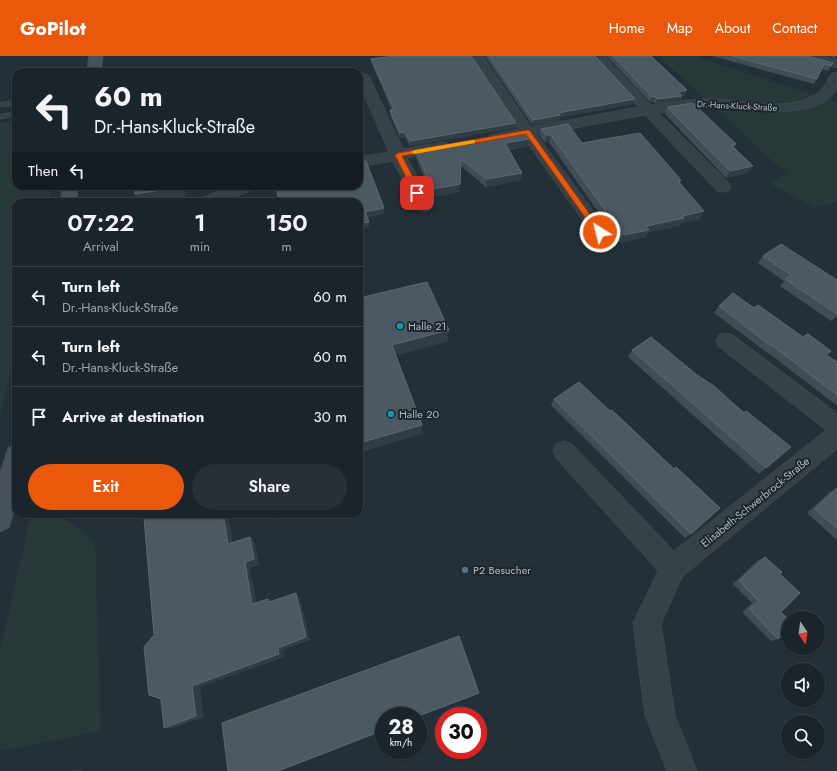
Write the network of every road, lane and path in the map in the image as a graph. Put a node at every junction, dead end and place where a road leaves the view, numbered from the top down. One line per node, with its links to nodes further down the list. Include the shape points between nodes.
1 (96, 56): 6 (street)
2 (476, 56): 14 (street)
3 (598, 56): 11 (street)
4 (808, 56): 5 (street)
5 (837, 64)
6 (94, 68)
7 (837, 76): 11 (street, Dr.-Hans-Kluck-Straße, via 828,94 791,107 773,110 706,103)
8 (363, 78): 17 (street)
9 (12, 104): 10 (lane)
10 (0, 105)
11 (648, 110): 14 (street, Dr.-Hans-Kluck-Straße); 19 (street)
12 (12, 115): 13 (lane)
13 (0, 117)
14 (528, 132): 15 (street, Dr.-Hans-Kluck-Straße); 23 (street)
15 (482, 140)
16 (459, 144): 17 (street)
17 (398, 155): 18 (street); 22 (street)
18 (363, 161)
19 (723, 187)
20 (236, 190): 21 (street)
21 (218, 198)
22 (424, 206)
23 (600, 232)
24 (726, 341): 25 (street)
25 (837, 426)
26 (837, 435): 30 (street, Elisabeth-Schwerbrock-Straße)
27 (564, 451): 30 (street)
28 (12, 471): 29 (street)
29 (0, 520)
30 (673, 568): 31 (street, Elisabeth-Schwerbrock-Straße, via 647,623 660,715)
31 (682, 771)

